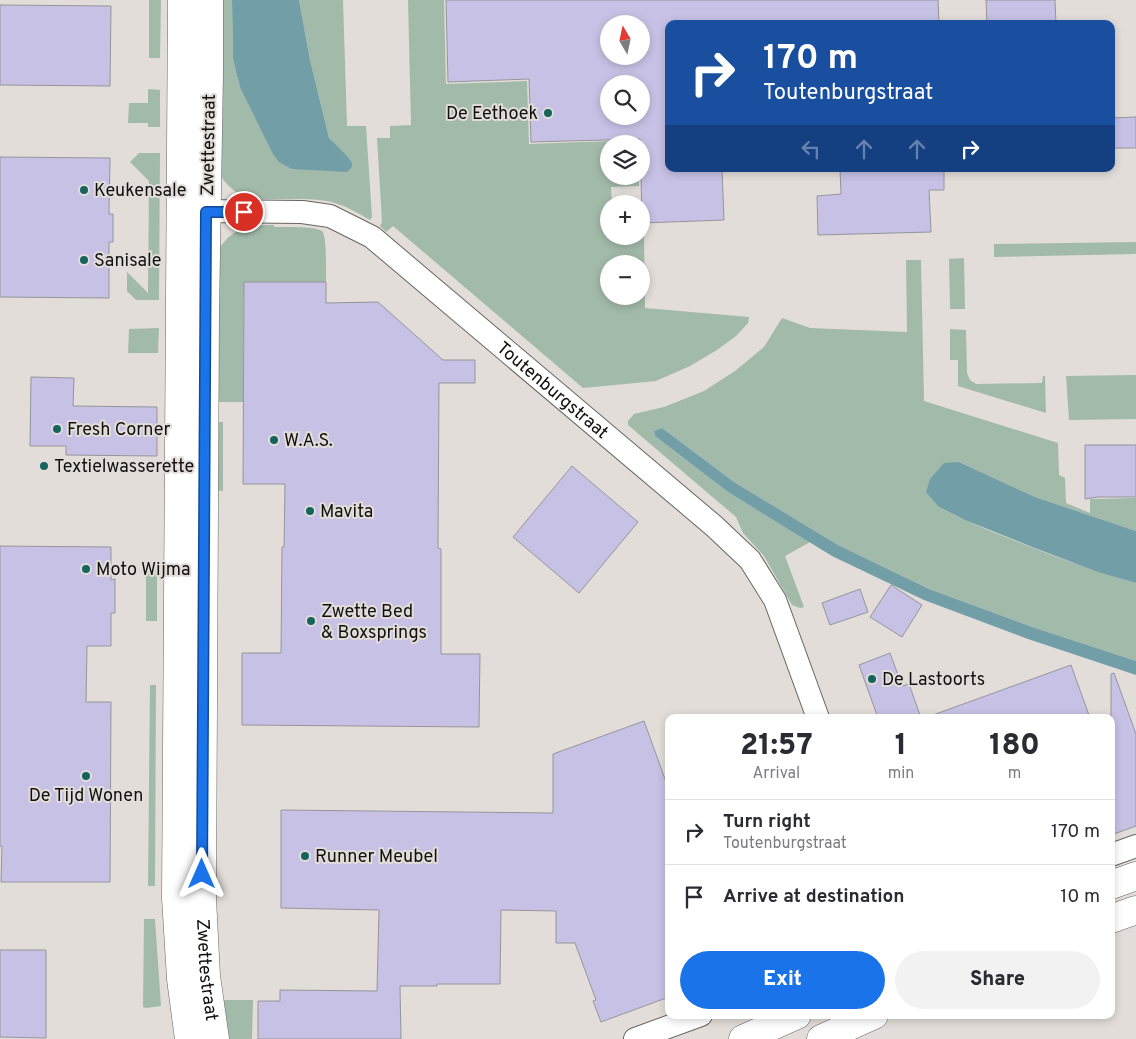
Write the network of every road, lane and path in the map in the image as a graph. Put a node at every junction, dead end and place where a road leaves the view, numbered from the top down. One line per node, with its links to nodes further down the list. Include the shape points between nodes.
1 (182, 0): 3 (street, Zwettestraat)
2 (209, 0): 3 (street, Zwettestraat, via 209,74)
3 (194, 211): 4 (street, Toutenburgstraat, via 302,212 330,216 372,237 750,560 775,600); 14 (street, Zwettestraat, via 176,898); 15 (street, Zwettestraat, via 202,898 206,976)
4 (817, 714)
5 (1136, 846): 6 (street)
6 (1115, 854)
7 (1136, 876): 8 (street)
8 (1115, 884)
9 (1136, 910): 10 (street)
10 (1115, 918)
11 (690, 1019): 16 (street)
12 (788, 1019): 17 (street)
13 (865, 1019): 18 (street)
14 (189, 1039)
15 (215, 1039)
16 (634, 1039)
17 (743, 1039)
18 (821, 1039)

